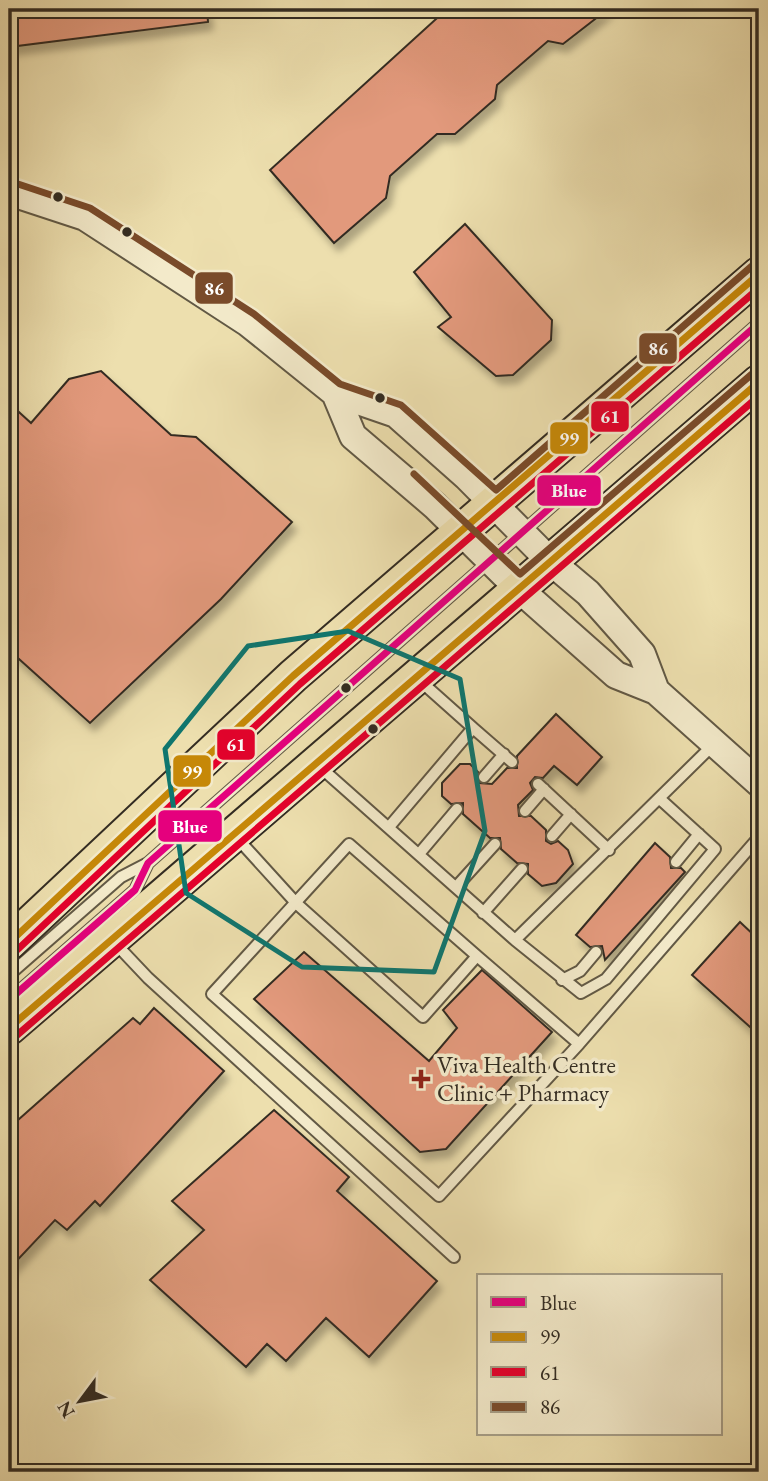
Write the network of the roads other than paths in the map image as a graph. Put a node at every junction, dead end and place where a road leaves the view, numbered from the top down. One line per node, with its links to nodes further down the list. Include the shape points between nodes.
1 (9, 192): 5 (street, via 85,217 158,261 248,323)
2 (759, 274): 6 (main road)
3 (759, 323): 8 (lane)
4 (759, 382): 10 (main road)
5 (335, 393): 6 (street, via 396,414); 7 (street, via 353,436)
6 (496, 504): 7 (main road); 8 (street)
7 (463, 532): 9 (street); 39 (main road, via 293,676)
8 (522, 532): 9 (lane); 10 (street)
9 (491, 559): 11 (street); 32 (lane)
10 (550, 561): 11 (main road); 13 (street, via 588,593 642,654)
11 (519, 589): 12 (main road); 13 (street, via 616,675)
12 (414, 676): 14 (lane); 16 (main road)
13 (656, 691): 15 (street)
14 (473, 729): 17 (lane, via 508,758); 23 (lane)
15 (714, 744): 18 (street); 19 (lane)
16 (315, 762): 23 (lane); 24 (main road)
17 (484, 777)
18 (759, 783)
19 (660, 799): 25 (lane); 29 (lane)
20 (457, 809): 30 (lane)
21 (525, 811): 22 (lane, via 541,787)
22 (571, 814): 26 (lane); 29 (lane)
23 (389, 827): 30 (lane)
24 (233, 833): 35 (lane); 37 (main road)
25 (699, 834): 31 (lane); 43 (lane, via 715,849 606,979 581,993)
26 (552, 836)
27 (759, 837): 46 (lane)
28 (495, 844): 34 (lane)
29 (609, 850): 38 (lane)
30 (419, 854): 34 (lane)
31 (676, 862)
32 (148, 863): 42 (lane, via 121,877); 44 (lane, via 135,890)
33 (523, 869): 36 (lane)
34 (456, 887): 36 (lane)
35 (297, 904): 41 (lane, via 349,844); 41 (lane, via 423,1017); 46 (lane, via 212,994 439,1196)
36 (484, 913): 38 (lane)
37 (111, 939): 45 (main road); 47 (lane)
38 (515, 940): 43 (lane)
39 (9, 943)
40 (596, 953): 43 (lane, via 580,971)
41 (477, 956): 46 (lane)
42 (9, 975)
43 (562, 980)
44 (9, 1000)
45 (9, 1028)
46 (579, 1044)
47 (454, 1257)

